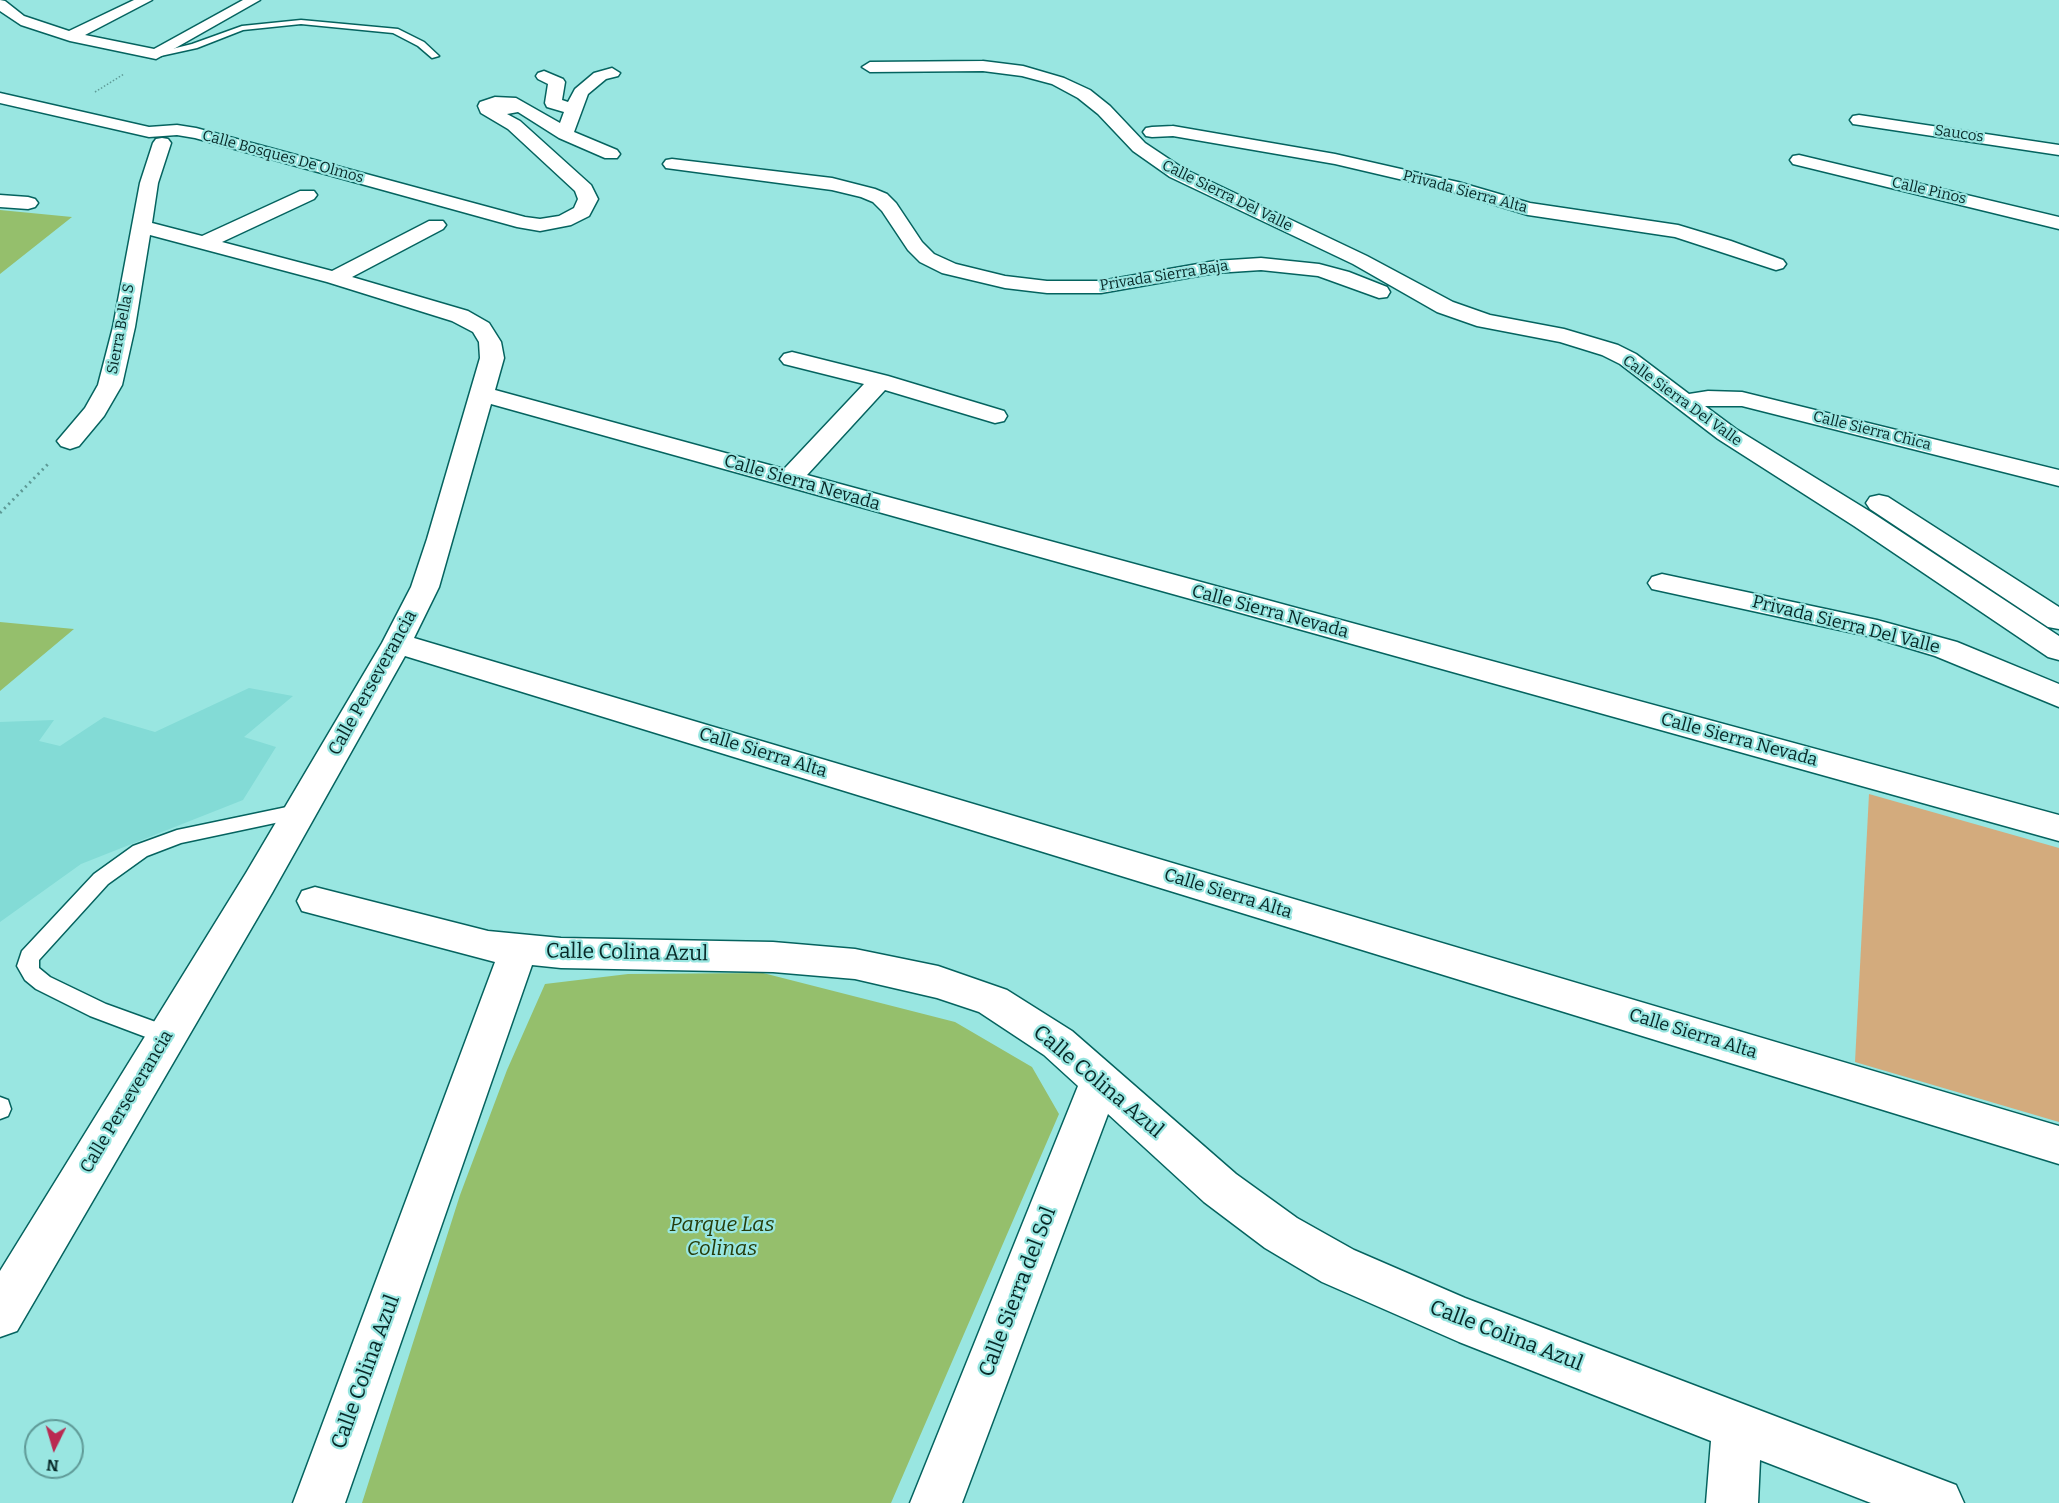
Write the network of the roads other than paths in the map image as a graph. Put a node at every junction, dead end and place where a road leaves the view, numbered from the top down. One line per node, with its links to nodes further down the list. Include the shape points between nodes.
1 (253, 0): 5 (street)
2 (139, 3): 4 (street)
3 (0, 4): 4 (street, via 19,19)
4 (70, 36): 5 (street)
5 (156, 54): 6 (lane, via 194,46 242,28 301,22 395,31)
6 (435, 56)
7 (612, 73): 10 (street, via 586,86)
8 (544, 76): 10 (street, via 558,82 553,103)
9 (0, 99): 13 (street, Calle Bosques De Olmos, via 149,132 196,133 540,225 564,221 582,212 588,199 584,189 514,125 493,111 517,104)
10 (573, 109): 13 (street)
11 (1859, 120): 15 (street, Saucos)
12 (1152, 132): 26 (street, Privada Sierra Alta, via 1173,131 1335,159 1528,209 1678,231); 28 (street, Calle Sierra Del Valle, via 1204,167 1430,276); 28 (street, Calle Sierra Del Valle, via 1104,89 1051,66 1000,57 940,54 886,59 868,66 993,67 1058,81 1104,110 1138,147 1177,173 1360,260 1445,308)
13 (565, 134): 16 (street)
14 (162, 143): 24 (street, Sierra Bella S, via 149,183)
15 (2059, 150)
16 (611, 154)
17 (1798, 160): 22 (street, Calle Pinos)
18 (672, 164): 28 (street, Privada Sierra Baja, via 832,184 868,193 889,207 927,258 976,277 1047,287 1101,287 1236,265 1298,267 1361,283 1430,318 1464,324)
19 (307, 195): 25 (street)
20 (0, 201): 21 (street)
21 (28, 203)
22 (2059, 223)
23 (436, 225): 27 (street)
24 (143, 227): 25 (street, Calle Perseverancia); 35 (street, Sierra Bella S, via 110,385)
25 (206, 242): 27 (street, Calle Perseverancia)
26 (1776, 264)
27 (334, 278): 31 (street, Calle Perseverancia, via 460,316 481,328 490,342 492,358)
28 (1493, 319): 32 (street, Calle Sierra Del Valle, via 1602,347)
29 (792, 359): 30 (street)
30 (880, 381): 33 (street); 37 (street)
31 (482, 394): 37 (street, Calle Sierra Nevada); 41 (street, Calle Perseverancia, via 425,587)
32 (1696, 400): 34 (street, Calle Sierra Del Valle); 36 (street, Calle Sierra Chica, via 1742,399); 42 (street, Calle Sierra Del Valle, via 1752,451 1864,520)
33 (995, 416)
34 (1776, 440)
35 (70, 441)
36 (2059, 478)
37 (788, 480): 45 (street, Calle Sierra Nevada)
38 (1861, 492): 40 (street)
39 (1662, 583): 43 (street, Privada Sierra Del Valle, via 1877,629 1946,649)
40 (2059, 620)
41 (397, 643): 44 (street, Calle Perseverancia); 50 (street, Calle Sierra Alta)
42 (2059, 650)
43 (2059, 696)
44 (301, 811): 48 (street, Calle Perseverancia); 48 (lane, via 177,837 140,851 106,874 29,957 27,966 43,983 98,1010)
45 (2059, 828)
46 (315, 901): 47 (street, via 459,939)
47 (518, 950): 49 (street, Calle Colina Azul, via 773,957 855,964 938,982 993,1001 1058,1043); 53 (street, Calle Colina Azul)
48 (167, 1036): 51 (street, Calle Perseverancia)
49 (1100, 1082): 52 (street, Calle Colina Azul, via 1220,1188 1281,1233 1338,1266 1459,1319); 54 (street, Calle Sierra del Sol)
50 (2059, 1145)
51 (2, 1307)
52 (1737, 1425): 55 (street); 56 (street, Calle Colina Azul)
53 (319, 1503)
54 (936, 1503)
55 (1732, 1503)
56 (1938, 1503)

